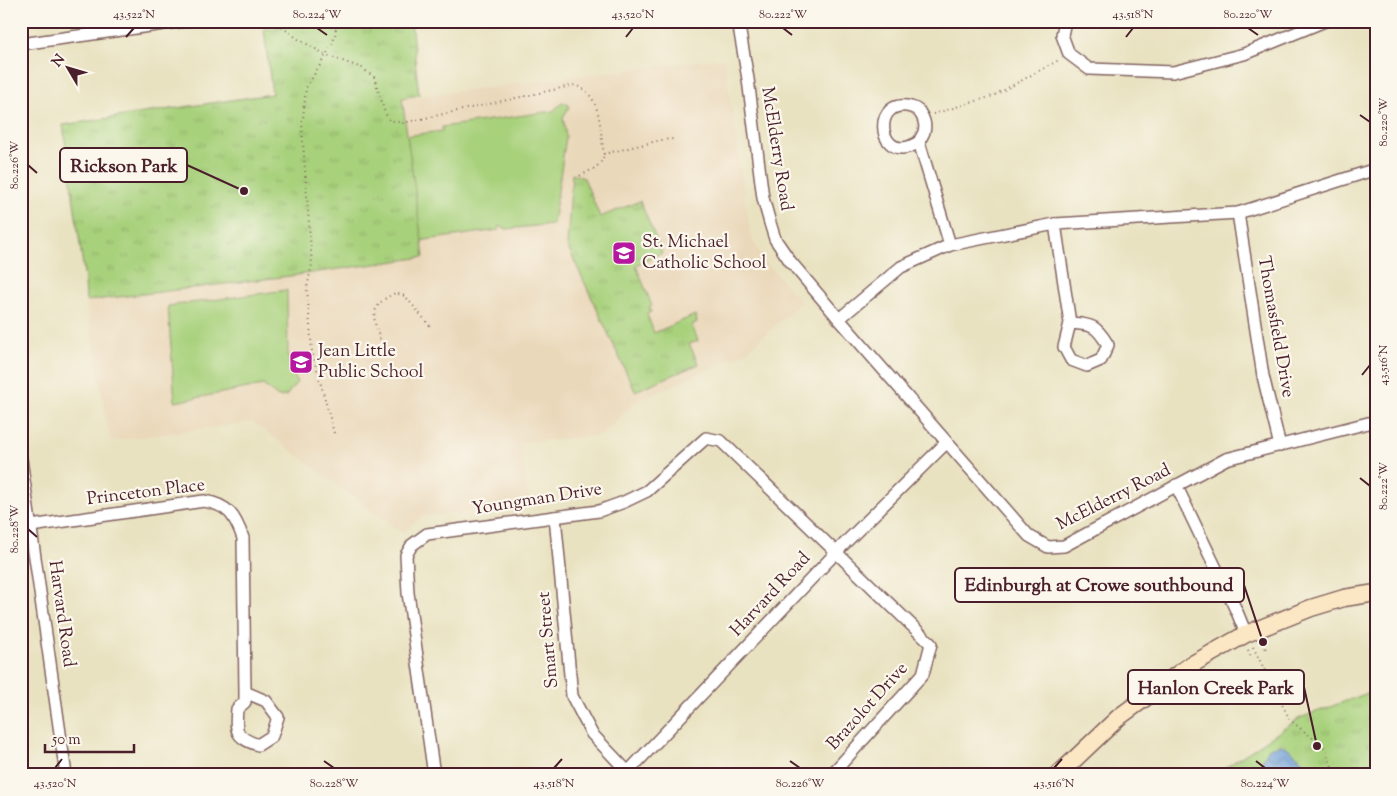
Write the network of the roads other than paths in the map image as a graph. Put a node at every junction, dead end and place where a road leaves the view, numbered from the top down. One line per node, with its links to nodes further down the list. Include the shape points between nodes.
1 (738, 21): 11 (street, McElderry Road, via 770,223 790,261)
2 (1065, 21): 3 (street, via 1062,35 1069,54 1089,69 1173,72 1244,54)
3 (1326, 21)
4 (180, 22): 5 (street)
5 (21, 44)
6 (919, 142): 6 (street, via 925,130 923,117 914,107 901,105 889,111 883,123 884,136 894,146 907,148); 10 (street)
7 (1376, 169): 8 (street)
8 (1238, 213): 9 (street); 15 (street, Thomasfield Drive, via 1263,376)
9 (1055, 224): 10 (street); 12 (street)
10 (950, 244): 11 (street, via 901,267)
11 (839, 319): 14 (street, McElderry Road)
12 (1070, 323)
13 (1376, 421): 15 (street, McElderry Road)
14 (946, 443): 17 (street, McElderry Road, via 1029,536 1048,546 1064,546); 20 (street, Harvard Road)
15 (1280, 446): 17 (street, McElderry Road, via 1226,459)
16 (21, 459): 19 (street, Harvard Road)
17 (1176, 485): 22 (street, via 1237,612)
18 (555, 517): 20 (street, Youngman Drive, via 599,511 647,491 706,438 721,441); 24 (street, Smart Street, via 572,696 592,734); 26 (street, Youngman Drive, via 427,534 412,545 406,555 408,592)
19 (31, 526): 23 (street, Princeton Place, via 204,501 218,503 236,519 243,538); 25 (street, Harvard Road)
20 (837, 552): 24 (street, Harvard Road); 27 (street, Brazolot Drive, via 931,644 923,674)
21 (1376, 593): 22 (main road, via 1311,608)
22 (1246, 642): 28 (main road, via 1189,666 1119,717)
23 (245, 692): 23 (street, Princeton Place, via 266,701 278,717 272,736 258,745 243,739 235,727 237,710 244,702)
24 (626, 773)
25 (66, 775)
26 (434, 775)
27 (831, 775)
28 (1058, 775)

